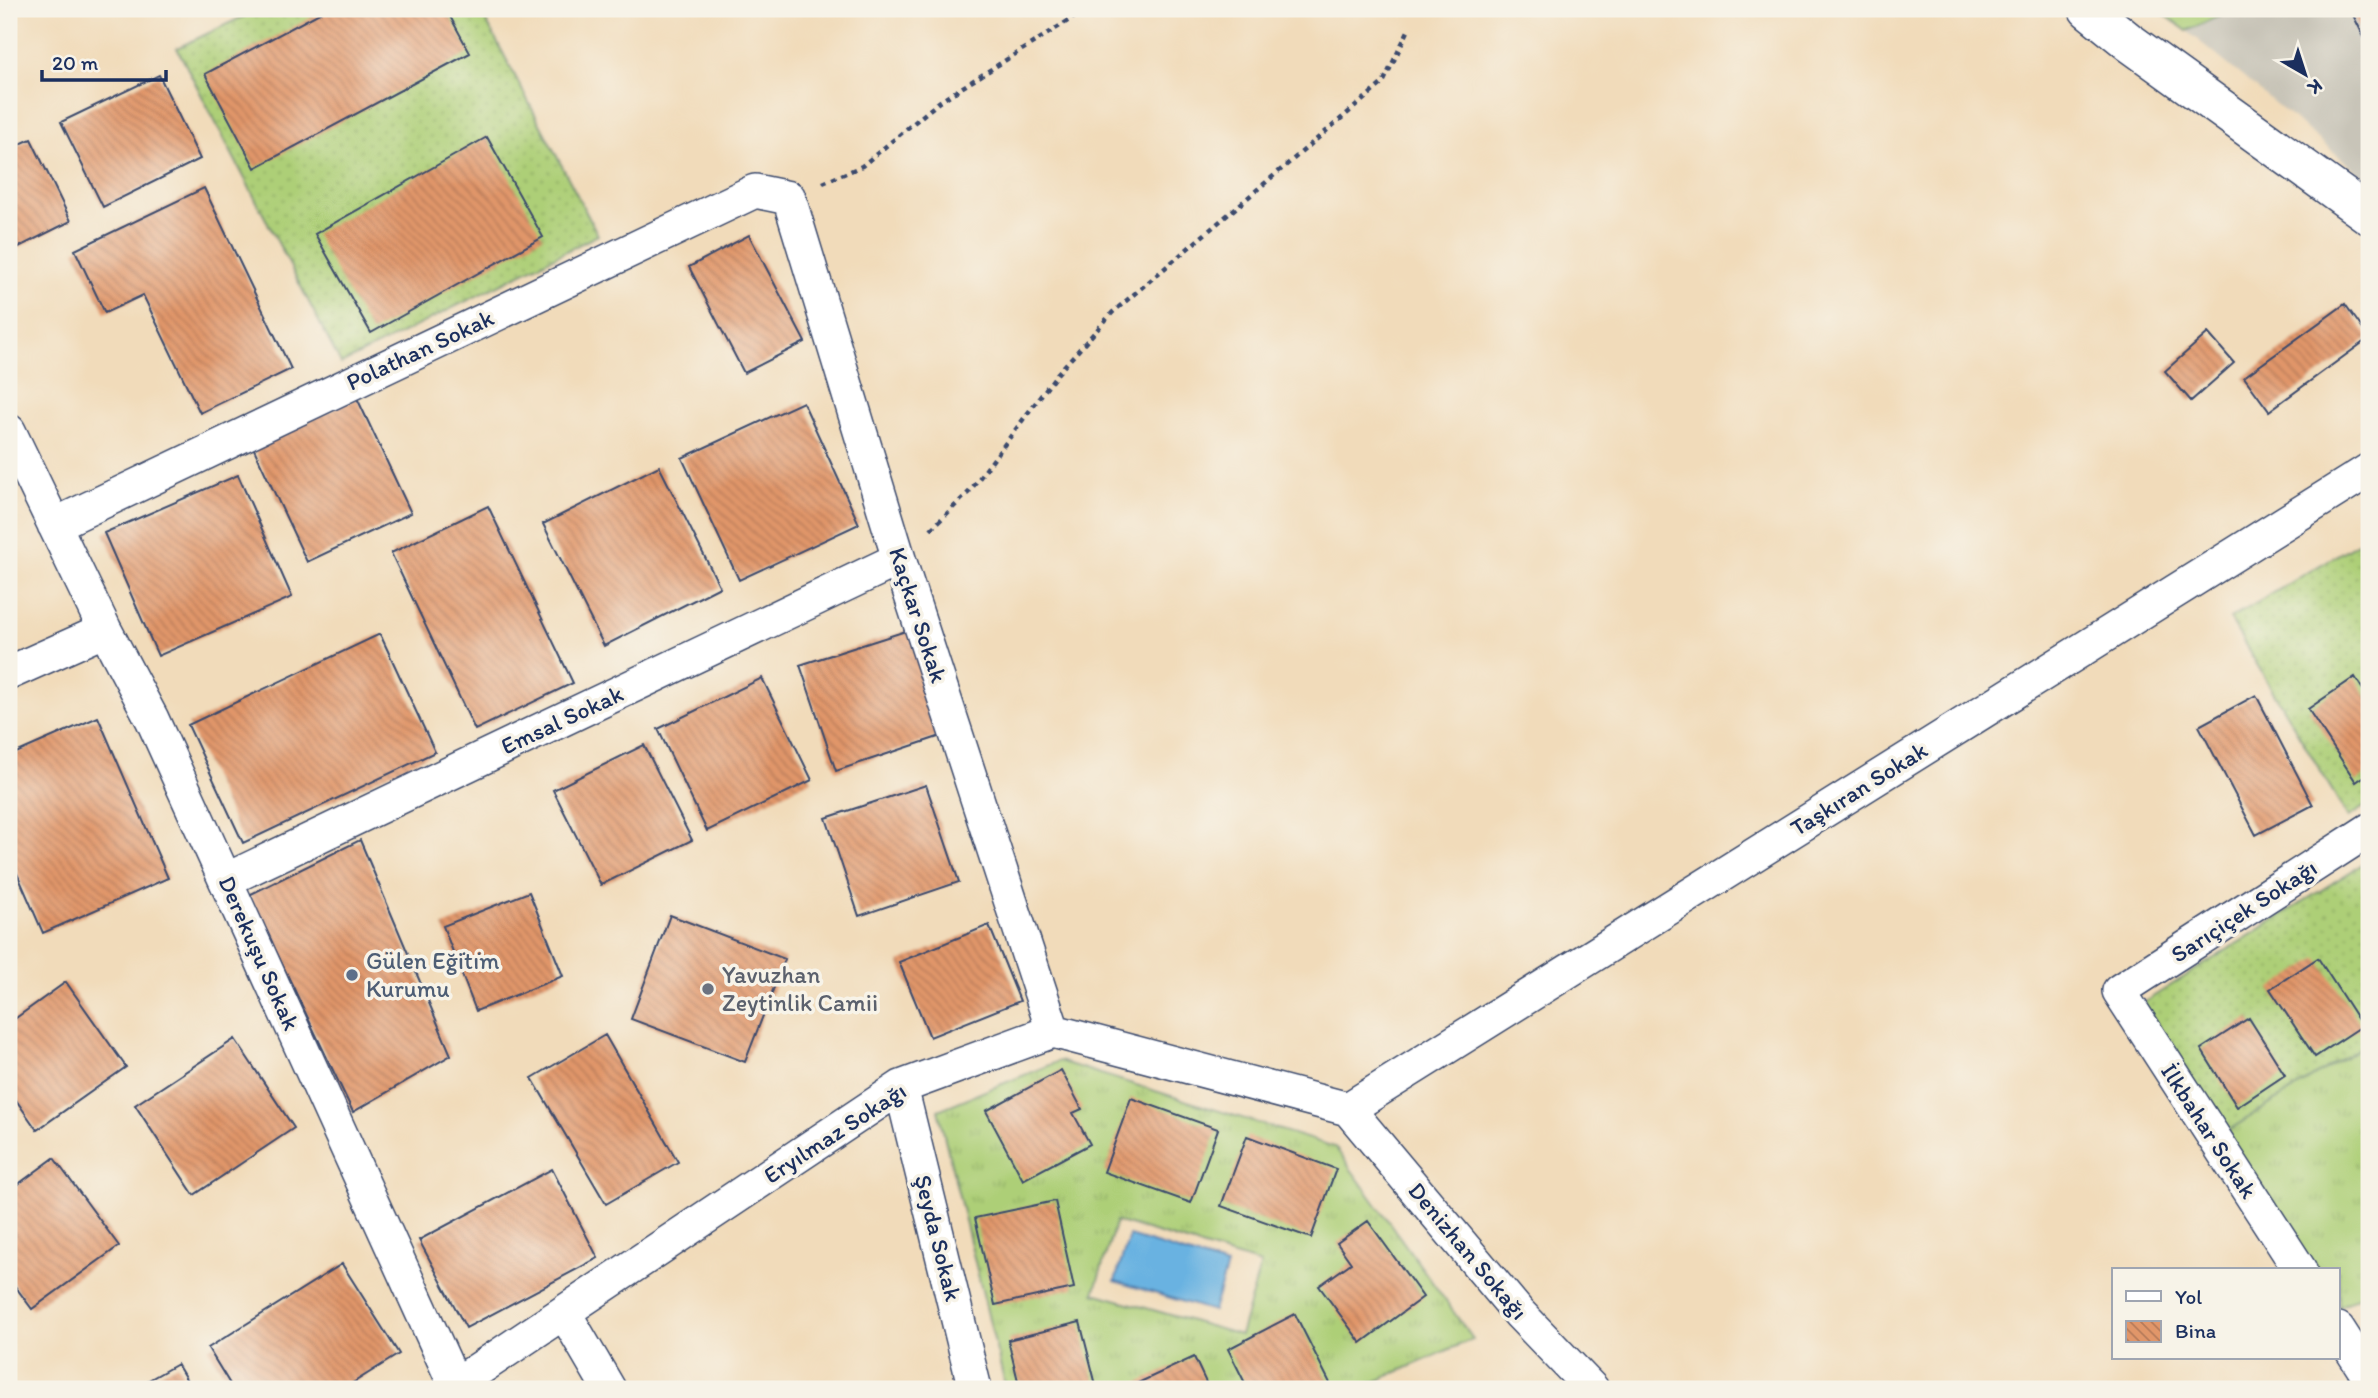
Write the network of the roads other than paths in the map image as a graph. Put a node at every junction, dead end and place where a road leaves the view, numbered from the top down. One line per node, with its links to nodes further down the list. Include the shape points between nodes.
1 (2088, 9): 3 (street)
2 (789, 198): 6 (street, Polathan Sokak, via 755,191); 7 (street, Kaçkar Sokak)
3 (2369, 215)
4 (9, 431): 6 (street, Derekuşu Sokak)
5 (2369, 470): 15 (street, Taşkıran Sokak)
6 (54, 525): 8 (street, Derekuşu Sokak)
7 (899, 559): 11 (street, Emsal Sokak); 13 (street, Kaçkar Sokak)
8 (105, 631): 9 (street); 11 (street, Derekuşu Sokak, via 152,719)
9 (9, 673)
10 (2369, 830): 12 (street, Sarıçiçek Sokağı)
11 (226, 880): 20 (street, Derekuşu Sokak)
12 (2119, 991): 16 (street, İlkbahar Sokak)
13 (1053, 1031): 14 (street, Eryılmaz Sokağı); 15 (street)
14 (901, 1087): 17 (street, Eryılmaz Sokağı); 22 (street, Şeyda Sokak)
15 (1348, 1109): 23 (street, Denizhan Sokağı, via 1519,1313)
16 (2299, 1268)
17 (564, 1312): 20 (street, Eryılmaz Sokağı); 21 (street)
18 (2340, 1332): 19 (street)
19 (2369, 1377)
20 (452, 1387)
21 (609, 1389)
22 (975, 1389)
23 (1592, 1389)

